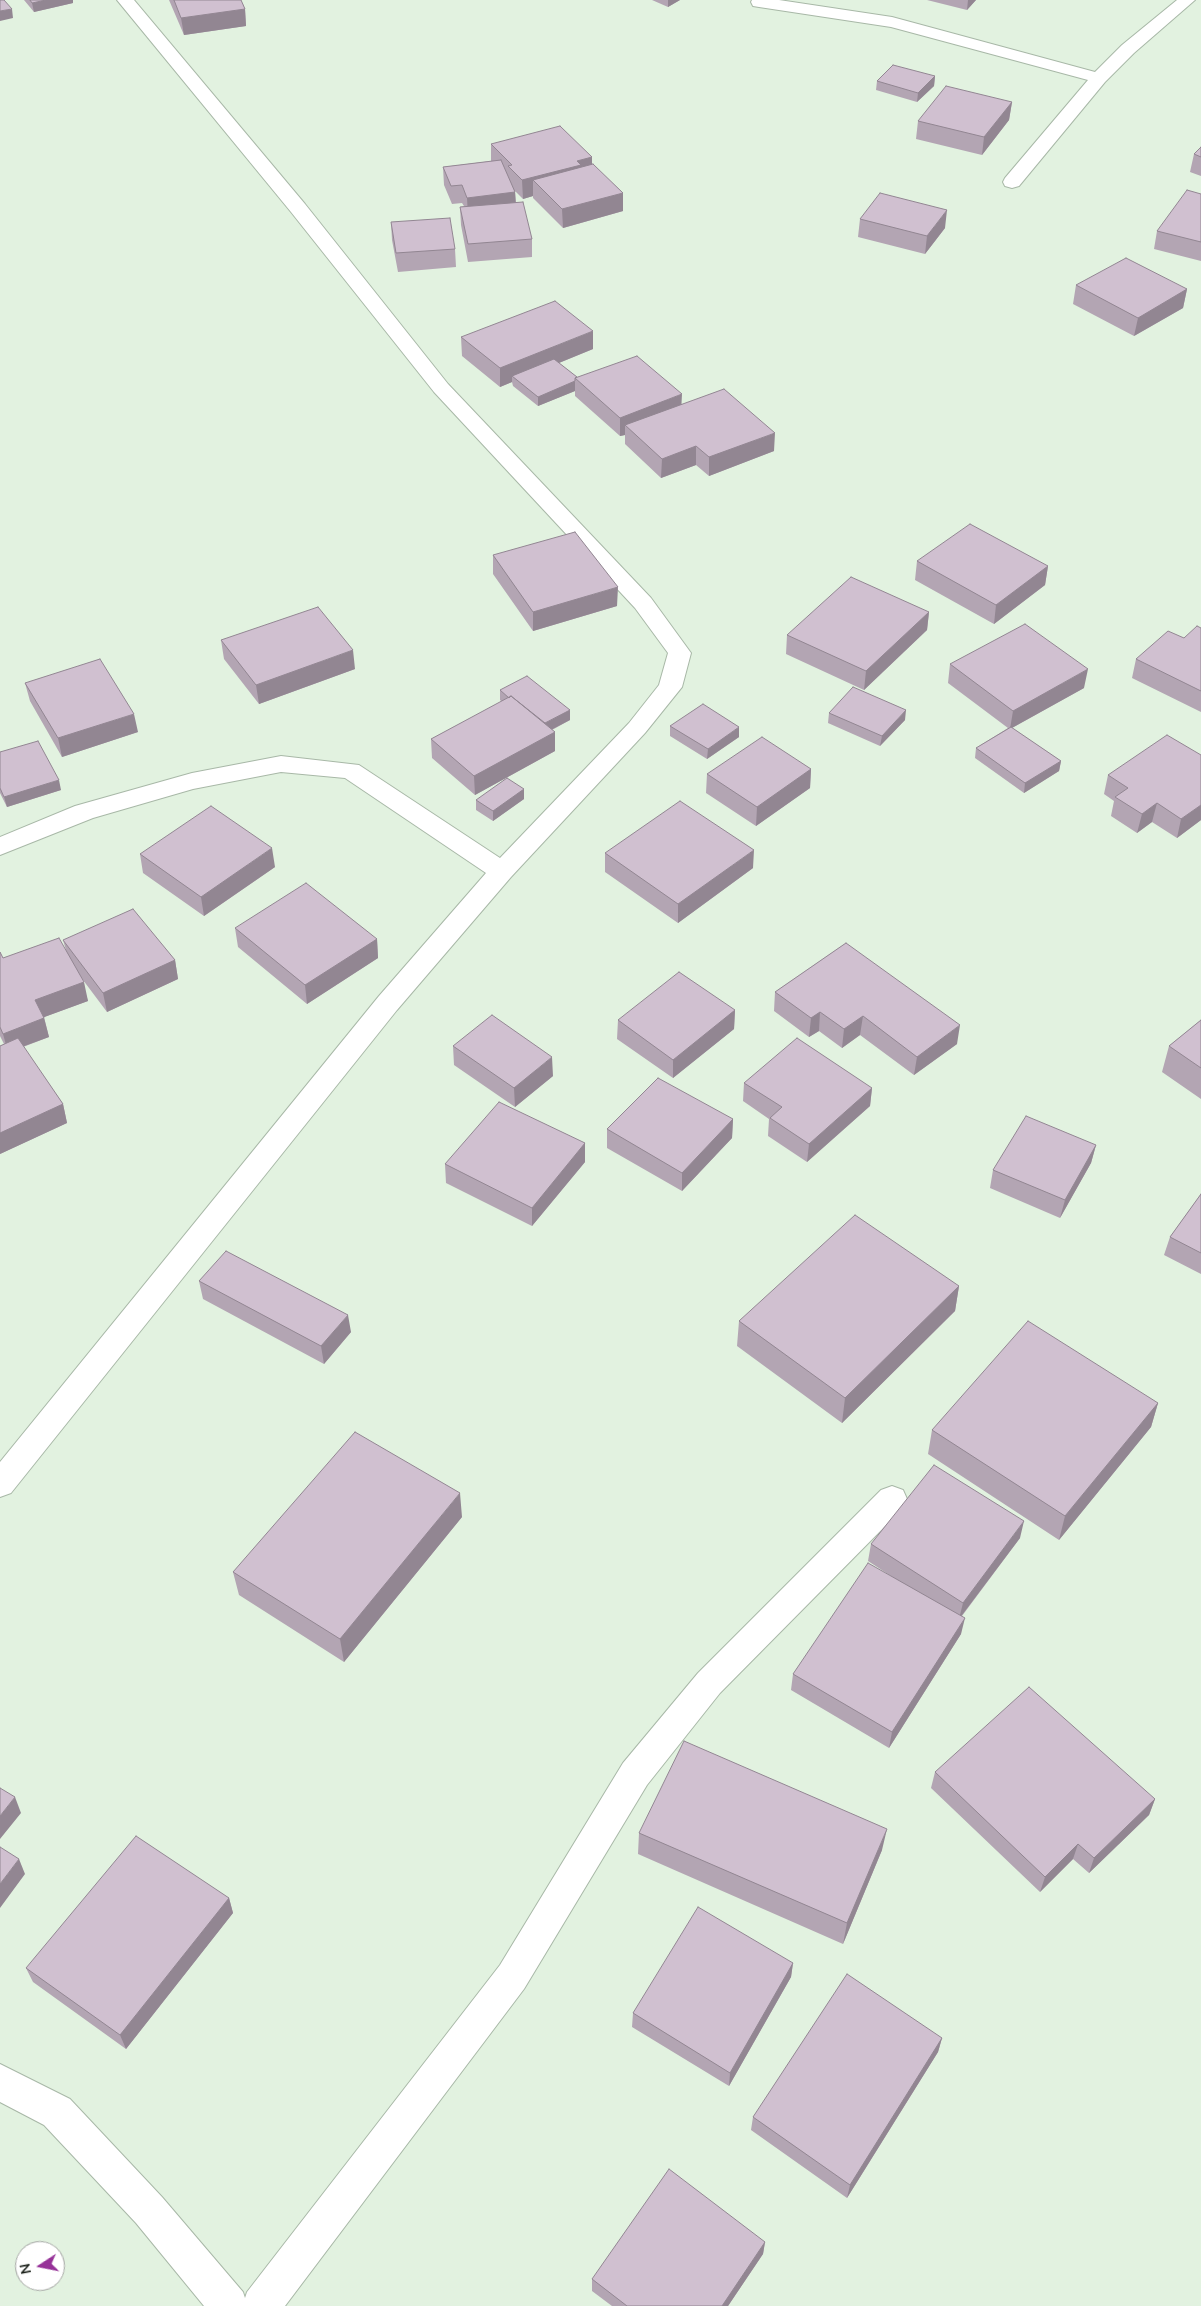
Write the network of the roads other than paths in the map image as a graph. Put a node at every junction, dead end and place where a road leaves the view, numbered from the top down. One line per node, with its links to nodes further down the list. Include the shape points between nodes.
1 (125, 0): 7 (street, via 298,208 441,388 643,603 680,654 670,687 637,728)
2 (1187, 0): 4 (street)
3 (759, 2): 4 (street, via 892,22)
4 (1099, 78): 5 (street)
5 (1012, 182)
6 (0, 847): 7 (street, via 84,812 192,781 281,764 351,771)
7 (502, 871): 8 (street, via 388,1003)
8 (0, 1484)
9 (892, 1499): 12 (street, via 709,1683 635,1774 512,1977)
10 (0, 2082): 11 (street, via 57,2112 149,2210)
11 (229, 2306)
12 (261, 2306)

